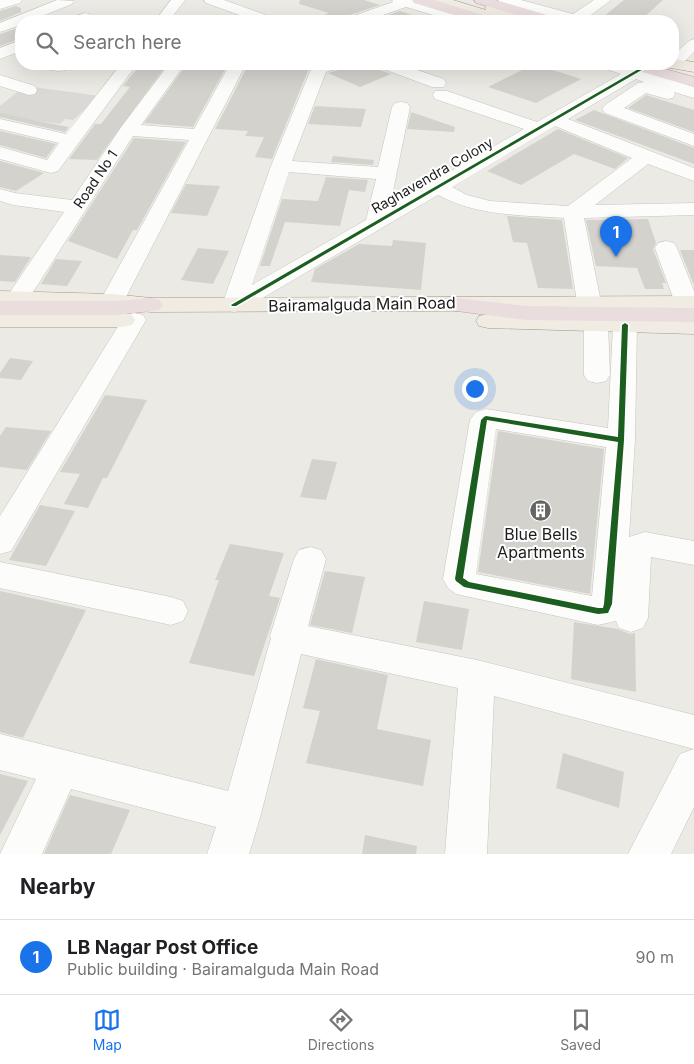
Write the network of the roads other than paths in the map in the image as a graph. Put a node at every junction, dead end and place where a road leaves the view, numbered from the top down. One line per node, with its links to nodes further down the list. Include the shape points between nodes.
1 (178, 0): 14 (street)
2 (211, 0): 12 (street)
3 (438, 0): 20 (main road)
4 (466, 0): 21 (main road)
5 (481, 0): 22 (highway)
6 (508, 0): 23 (street)
7 (604, 0): 24 (street)
8 (24, 1): 11 (street); 25 (street)
9 (68, 1): 13 (street)
10 (408, 1): 17 (street); 18 (street); 19 (highway)
11 (0, 5)
12 (240, 11): 15 (street); 16 (street)
13 (27, 15)
14 (167, 15)
15 (230, 15)
16 (252, 15)
17 (370, 15)
18 (450, 15)
19 (464, 15)
20 (488, 15)
21 (515, 15)
22 (532, 15)
23 (561, 15)
24 (585, 15)
25 (7, 22)
26 (125, 70): 43 (street)
27 (173, 70): 40 (street, Road No 1)
28 (235, 70): 41 (street)
29 (319, 70): 46 (street)
30 (397, 70): 38 (street, via 440,89)
31 (649, 70): 32 (highway)
32 (635, 74): 35 (street); 36 (street); 38 (street, Raghavendra Colony); 42 (street, via 611,109)
33 (2, 81): 34 (street)
34 (29, 90)
35 (694, 93)
36 (694, 104)
37 (401, 107): 47 (street)
38 (546, 123): 45 (street); 49 (street, Raghavendra Colony)
39 (2, 124): 43 (street)
40 (128, 130): 41 (street); 51 (street, Road No 1)
41 (199, 135): 57 (street)
42 (694, 140)
43 (72, 141): 44 (street, via 52,167)
44 (0, 153)
45 (646, 157): 48 (street); 53 (street)
46 (281, 166): 47 (street); 59 (street)
47 (387, 174): 54 (street)
48 (694, 175)
49 (436, 187): 53 (street, via 460,199 488,207); 54 (street, Raghavendra Colony)
50 (0, 195): 51 (street)
51 (76, 207): 56 (street, Road No 1)
52 (694, 209): 53 (street)
53 (573, 212): 62 (street)
54 (376, 222): 59 (street, Raghavendra Colony)
55 (666, 248): 60 (street)
56 (6, 301): 57 (main road, Bairamalguda Main Road); 61 (highway)
57 (112, 301): 61 (main road, Bairamalguda Main Road)
58 (448, 304): 59 (main road, Bairamalguda Main Road); 60 (highway, via 526,313); 62 (main road, Bairamalguda Main Road)
59 (234, 305): 61 (main road, Bairamalguda Main Road)
60 (692, 307): 62 (main road, Bairamalguda Main Road)
61 (143, 312): 62 (main road, via 230,315); 63 (main road); 68 (street)
62 (592, 313): 64 (main road); 66 (street)
63 (0, 320)
64 (625, 325): 65 (main road); 67 (street)
65 (694, 328)
66 (597, 375)
67 (621, 440): 67 (street, via 486,418 461,582 605,611)
68 (0, 542)
69 (694, 553): 73 (street, via 645,544 639,546 635,553)
70 (310, 559): 74 (street)
71 (0, 574): 72 (street)
72 (171, 611)
73 (630, 618)
74 (287, 636): 75 (street); 80 (street)
75 (477, 676): 76 (street); 83 (street)
76 (694, 732)
77 (0, 752): 79 (street)
78 (694, 767): 84 (street)
79 (60, 769): 80 (street); 81 (street)
80 (241, 814): 82 (street)
81 (21, 854)
82 (228, 854)
83 (466, 854)
84 (649, 854)

